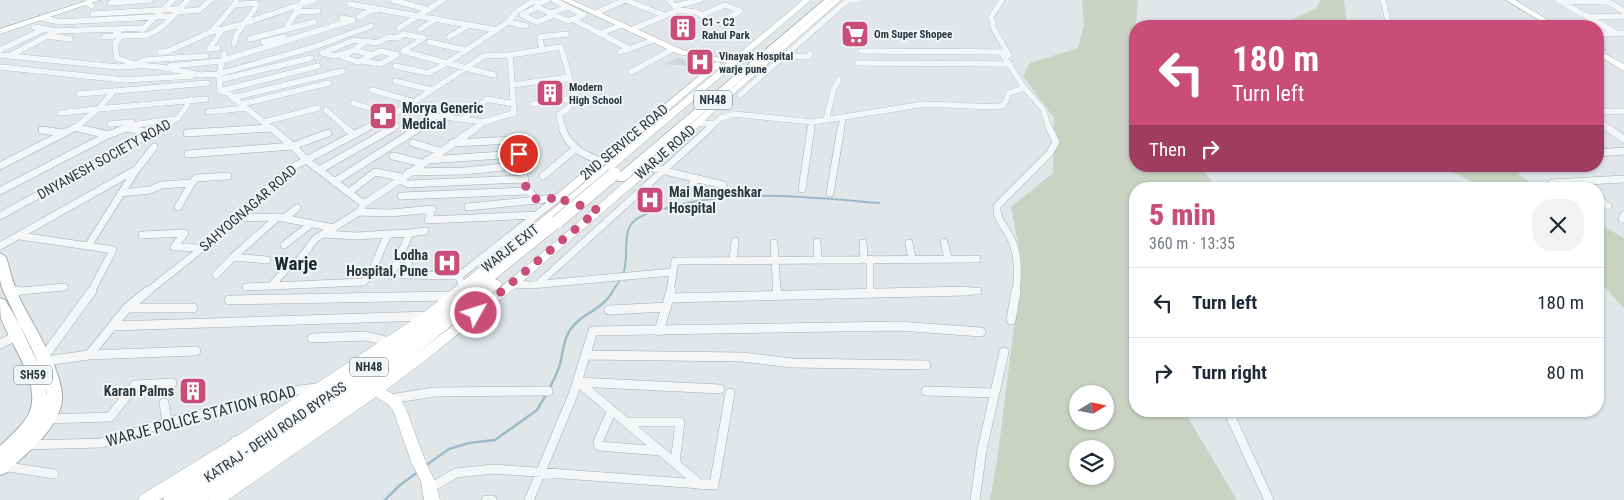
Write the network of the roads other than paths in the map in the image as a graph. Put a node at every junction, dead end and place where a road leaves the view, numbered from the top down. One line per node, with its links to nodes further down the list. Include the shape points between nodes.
1 (151, 0): 31 (street)
2 (173, 0): 40 (street)
3 (188, 0): 44 (street)
4 (210, 0): 44 (street, via 199,10)
5 (314, 0): 29 (street)
6 (393, 0): 32 (street); 38 (street)
7 (443, 0): 39 (street)
8 (535, 0): 65 (street, via 516,12)
9 (548, 0): 35 (street, via 536,4)
10 (554, 0): 33 (street)
11 (574, 0): 46 (street)
12 (625, 0): 46 (street); 48 (street)
13 (669, 0): 36 (street)
14 (700, 0): 36 (street)
15 (722, 0): 37 (street, via 726,2 715,5)
16 (796, 0): 131 (street, 2ND SERVICE ROAD)
17 (807, 0): 131 (street, WARJE ROAD)
18 (816, 0): 66 (highway, KATRAJ - DEHU ROAD BYPASS / NH48)
19 (828, 0): 66 (highway, KATRAJ - DEHU ROAD BYPASS / NH48)
20 (837, 0): 66 (street, WARJE ROAD)
21 (859, 0): 59 (street, via 848,0)
22 (1002, 0): 134 (street, via 991,17 994,29 1010,56)
23 (1383, 0): 60 (street)
24 (1510, 0): 61 (street)
25 (1605, 0): 26 (street); 43 (street)
26 (1560, 1): 57 (street)
27 (235, 2): 28 (street); 70 (street)
28 (257, 2): 67 (street)
29 (302, 2): 45 (street); 67 (street)
30 (92, 3): 54 (street)
31 (110, 3)
32 (404, 3): 39 (street); 42 (street)
33 (567, 3): 35 (street, via 550,13); 35 (street, via 584,15 569,21 554,15 537,22 522,15); 69 (street)
34 (349, 4): 38 (street)
35 (537, 7)
36 (676, 8): 37 (street, via 702,15); 48 (street)
37 (719, 8): 56 (street, via 725,5 740,11)
38 (375, 9): 42 (street); 53 (street)
39 (427, 9): 49 (street); 50 (street)
40 (165, 10): 44 (street); 47 (street); 52 (street)
41 (318, 11): 45 (street)
42 (386, 11): 49 (street)
43 (1624, 11)
44 (175, 12): 52 (street); 95 (street)
45 (296, 12): 96 (street)
46 (598, 12): 81 (street)
47 (93, 14)
48 (664, 15): 81 (street)
49 (410, 16): 50 (street)
50 (420, 16): 58 (street); 76 (street)
51 (1624, 16): 57 (street)
52 (158, 17): 54 (street, via 60,22); 75 (street)
53 (359, 17)
54 (42, 18): 85 (street)
55 (342, 18): 82 (street, via 353,20)
56 (728, 18)
57 (1588, 18): 62 (street)
58 (436, 19): 68 (street); 80 (street)
59 (827, 20): 66 (street); 87 (street)
60 (1388, 20)
61 (1544, 20)
62 (1592, 20)
63 (576, 21): 91 (street)
64 (314, 22): 96 (street)
65 (508, 22): 72 (street); 83 (street)
66 (803, 23): 87 (street); 192 (street, WARJE ROAD); 238 (highway, KATRAJ - DEHU ROAD BYPASS / NH48)
67 (243, 24): 70 (street); 79 (street); 107 (street)
68 (470, 25): 83 (street); 100 (street)
69 (621, 25): 81 (street); 91 (street)
70 (216, 26): 86 (street)
71 (372, 26): 99 (street)
72 (526, 26)
73 (34, 27): 77 (street)
74 (1604, 27): 88 (street)
75 (145, 28): 78 (street); 94 (street)
76 (399, 28)
77 (44, 29): 84 (street); 110 (street)
78 (123, 29): 84 (street); 97 (street, via 113,36)
79 (223, 29): 86 (street); 108 (street, via 209,48)
80 (420, 29)
81 (633, 29): 103 (street); 114 (street)
82 (324, 30): 96 (street); 99 (street)
83 (496, 30): 112 (street)
84 (57, 31): 93 (street)
85 (0, 32)
86 (211, 32): 117 (street)
87 (812, 32): 128 (street)
88 (1616, 33): 89 (street); 92 (street)
89 (1624, 33)
90 (567, 34): 113 (street, via 540,37)
91 (599, 34): 109 (street)
92 (1604, 34)
93 (47, 36): 101 (street); 126 (street)
94 (136, 36): 95 (street); 138 (street, via 122,36 115,43 117,58)
95 (145, 36): 98 (street)
96 (286, 36): 102 (street, via 279,32); 104 (street); 119 (street)
97 (104, 37)
98 (156, 38)
99 (339, 38): 137 (street)
100 (449, 38)
101 (70, 39)
102 (250, 39)
103 (654, 40): 109 (street); 114 (street)
104 (263, 42)
105 (365, 42): 111 (street); 111 (street, via 354,40 322,53 335,56); 115 (street, via 378,42 404,34 424,37)
106 (429, 42): 112 (street)
107 (234, 44)
108 (218, 48)
109 (630, 49): 118 (street)
110 (0, 50)
111 (354, 50): 123 (street); 132 (street, via 343,57)
112 (465, 50): 135 (street)
113 (542, 50): 125 (street); 150 (street, via 560,47)
114 (680, 50): 131 (street); 146 (street)
115 (403, 51): 124 (street); 135 (street)
116 (860, 51): 134 (street, via 1001,52)
117 (160, 52)
118 (620, 52)
119 (248, 53): 133 (street); 137 (street)
120 (224, 54): 133 (street)
121 (810, 54): 128 (street, via 808,57)
122 (0, 55): 126 (street)
123 (372, 55): 124 (street, via 380,51); 132 (street)
124 (396, 55): 132 (street, via 380,64)
125 (510, 55): 143 (street, via 484,56); 156 (street)
126 (9, 56): 138 (street, via 118,67)
127 (206, 56): 138 (street, via 145,60)
128 (786, 56): 164 (street)
129 (1604, 56): 144 (street)
130 (311, 58): 149 (street)
131 (730, 59): 223 (street, 2ND SERVICE ROAD); 237 (street, WARJE ROAD)
132 (362, 61)
133 (222, 62): 142 (street); 149 (street)
134 (1009, 62): 136 (street); 157 (street)
135 (447, 63): 140 (street, via 428,73); 143 (street)
136 (858, 63)
137 (257, 64): 149 (street)
138 (135, 65): 142 (street)
139 (318, 66): 161 (street)
140 (395, 66)
141 (0, 67): 147 (street, via 124,80)
142 (163, 67): 147 (street)
143 (466, 67): 148 (street); 159 (street)
144 (1624, 68)
145 (343, 71): 165 (street)
146 (631, 72)
147 (201, 75): 149 (street)
148 (494, 75)
149 (219, 77): 161 (street)
150 (569, 77): 156 (street); 166 (street)
151 (839, 80): 189 (street)
152 (395, 81): 159 (street)
153 (208, 83): 155 (street)
154 (329, 83): 173 (street)
155 (186, 85): 160 (street); 162 (street)
156 (512, 86): 171 (street)
157 (1023, 86): 186 (street, via 1009,93 1000,107 925,104); 321 (street, via 1044,109 1056,142 1044,160 997,206 995,213 1012,240 1016,263)
158 (372, 90): 169 (street)
159 (432, 90): 169 (street)
160 (114, 91): 163 (street); 177 (street)
161 (220, 91): 165 (street, SAHYOGNAGAR ROAD)
162 (181, 92)
163 (79, 94)
164 (740, 95)
165 (232, 98): 173 (street, SAHYOGNAGAR ROAD)
166 (574, 98): 172 (street); 214 (street, via 559,115 564,135)
167 (206, 99): 168 (street)
168 (192, 100): 177 (street); 187 (street)
169 (414, 102): 174 (street)
170 (353, 103): 183 (street)
171 (514, 104): 188 (street, via 487,99); 191 (street, via 514,113)
172 (533, 104)
173 (244, 106): 180 (street); 190 (street, SAHYOGNAGAR ROAD)
174 (406, 107): 183 (street); 184 (street)
175 (459, 107): 185 (street)
176 (318, 108): 190 (street)
177 (98, 109): 182 (street); 199 (street)
178 (326, 110): 207 (street)
179 (1624, 111): 181 (street)
180 (208, 112)
181 (1604, 112)
182 (60, 113)
183 (390, 115): 207 (street)
184 (437, 116): 185 (street); 239 (street)
185 (446, 117): 188 (street)
186 (843, 117): 189 (street); 249 (street)
187 (178, 118): 194 (street, DNYANESH SOCIETY ROAD); 204 (street, DNYANESH SOCIETY ROAD)
188 (464, 119): 191 (street)
189 (826, 120): 193 (street)
190 (264, 122): 201 (street, SAHYOGNAGAR ROAD)
191 (484, 122): 211 (street)
192 (698, 122): 196 (street); 225 (street, WARJE ROAD)
193 (812, 122): 196 (street, via 734,114); 245 (street)
194 (144, 123): 195 (street); 200 (street)
195 (110, 124)
196 (714, 124): 229 (street)
197 (1604, 125): 209 (street)
198 (396, 126): 228 (street)
199 (76, 127): 203 (street); 208 (street)
200 (126, 128): 204 (street); 208 (street)
201 (271, 128): 205 (street); 212 (street, SAHYOGNAGAR ROAD)
202 (42, 130): 203 (street)
203 (63, 133): 224 (street)
204 (151, 133): 263 (street, DNYANESH SOCIETY ROAD)
205 (187, 133)
206 (328, 133): 212 (street)
207 (354, 134): 221 (street)
208 (108, 135): 246 (street)
209 (1624, 140)
210 (413, 143): 215 (street)
211 (451, 143): 215 (street); 219 (street, via 517,140)
212 (293, 146): 218 (street); 221 (street, SAHYOGNAGAR ROAD)
213 (154, 147): 227 (street)
214 (574, 149): 223 (street); 232 (street)
215 (440, 151): 222 (street)
216 (1604, 151): 217 (street)
217 (1624, 151)
218 (188, 154)
219 (519, 154): 222 (street); 234 (street)
220 (393, 156): 222 (street)
221 (306, 160): 228 (street); 264 (street, SAHYOGNAGAR ROAD, via 289,169)
222 (424, 161): 230 (street)
223 (600, 161): 252 (street, 2ND SERVICE ROAD)
224 (0, 166)
225 (650, 167): 229 (street); 238 (street, WARJE ROAD)
226 (503, 168): 230 (street)
227 (136, 170): 248 (street); 275 (street)
228 (319, 170): 239 (street)
229 (663, 171): 235 (street); 304 (street)
230 (409, 172): 233 (street)
231 (228, 176): 241 (street, via 196,178)
232 (543, 176)
233 (400, 178): 234 (street, via 408,184); 244 (street, via 375,172); 255 (street)
234 (524, 178): 247 (street)
235 (697, 179): 243 (street); 250 (street, via 722,185 724,188)
236 (1620, 179): 240 (street); 242 (street)
237 (594, 180): 238 (street); 252 (street, WARJE ROAD)
238 (619, 181): 260 (street, WARJE ROAD); 266 (highway, KATRAJ - DEHU ROAD BYPASS / NH48)
239 (334, 182): 255 (street)
240 (1575, 182)
241 (192, 184): 248 (street, via 160,185 150,190); 257 (street)
242 (1624, 185)
243 (689, 188)
244 (354, 189)
245 (802, 190)
246 (0, 191)
247 (529, 191): 251 (street); 253 (street)
248 (121, 193): 284 (street)
249 (830, 193)
250 (719, 195)
251 (401, 196)
252 (566, 198): 253 (street); 260 (street); 262 (street, 2ND SERVICE ROAD); 266 (street, WARJE ROAD)
253 (537, 200): 258 (street)
254 (1604, 203): 256 (street)
255 (364, 204): 261 (street)
256 (1608, 206)
257 (178, 207)
258 (468, 207)
259 (297, 208): 265 (street)
260 (601, 208): 268 (street, WARJE ROAD)
261 (359, 212): 262 (street, via 432,209 428,220); 269 (street)
262 (536, 215): 302 (street, 2ND SERVICE ROAD)
263 (0, 216)
264 (235, 218): 265 (street); 285 (street, SAHYOGNAGAR ROAD)
265 (281, 218): 267 (street); 287 (street)
266 (558, 221): 268 (street); 302 (street, WARJE EXIT); 351 (highway, KATRAJ - DEHU ROAD BYPASS / NH48, via 437,318); 363 (highway, KATRAJ - DEHU ROAD BYPASS / NH48, via 468,307 350,398)
267 (311, 224): 269 (street); 282 (street)
268 (583, 224): 303 (street, WARJE EXIT)
269 (334, 228): 272 (street)
270 (425, 232): 271 (street)
271 (410, 233): 273 (street); 301 (street)
272 (321, 234): 273 (street); 297 (street)
273 (388, 234): 305 (street, via 364,282)
274 (142, 235): 285 (street, via 184,233 174,246)
275 (20, 236): 283 (street); 284 (street)
276 (735, 241): 296 (street)
277 (774, 242): 294 (street)
278 (817, 242): 295 (street)
279 (909, 242): 290 (street)
280 (944, 242): 291 (street)
281 (863, 243): 289 (street)
282 (284, 245)
283 (0, 246)
284 (88, 246): 333 (street, via 113,250 96,286)
285 (202, 248): 317 (street, SAHYOGNAGAR ROAD)
286 (0, 257): 309 (main road, SH59)
287 (233, 257): 293 (street); 300 (street)
288 (410, 259): 302 (street, via 403,275)
289 (867, 259): 290 (street); 295 (street); 310 (street)
290 (912, 259): 291 (street)
291 (948, 259): 292 (street)
292 (977, 259)
293 (267, 260)
294 (776, 260): 295 (street); 296 (street); 312 (street)
295 (818, 260)
296 (733, 261): 299 (street, via 676,261)
297 (298, 262)
298 (287, 268): 305 (street)
299 (672, 272): 304 (street); 313 (street)
300 (216, 275)
301 (392, 276)
302 (460, 281): 311 (street, WARJE EXIT)
303 (512, 284): 304 (street); 339 (street, WARJE EXIT)
304 (538, 284)
305 (272, 286): 307 (street)
306 (64, 287): 309 (street)
307 (246, 287)
308 (978, 291): 310 (street)
309 (10, 292): 333 (main road, SH59)
310 (870, 293): 312 (street)
311 (450, 296): 314 (street); 320 (street, WARJE EXIT)
312 (777, 296): 313 (street)
313 (670, 298): 316 (street)
314 (230, 300)
315 (0, 303): 325 (main road, SH59)
316 (667, 307): 319 (street); 323 (street)
317 (127, 308): 318 (street); 322 (street, SAHYOGNAGAR ROAD)
318 (193, 308)
319 (609, 310)
320 (427, 316): 322 (street); 327 (street, WARJE EXIT)
321 (1011, 320)
322 (113, 326): 332 (street, SAHYOGNAGAR ROAD)
323 (659, 331): 324 (street, via 899,326); 331 (street, via 594,331)
324 (981, 332)
325 (16, 336): 328 (street); 333 (main road, SH59, via 26,353)
326 (312, 338): 327 (street, via 366,336)
327 (390, 342): 337 (street, WARJE EXIT)
328 (0, 344)
329 (196, 351): 332 (street)
330 (1004, 352): 343 (street)
331 (584, 355): 334 (street, via 742,357 792,362); 335 (street)
332 (89, 356): 333 (street)
333 (39, 362): 348 (main road, SH59, via 55,393 52,410); 353 (main road, SH59, via 40,406 25,430)
334 (926, 365)
335 (578, 382): 338 (street); 346 (street); 357 (street)
336 (172, 383): 348 (street, via 135,385 110,417)
337 (319, 388): 349 (street, WARJE POLICE STATION ROAD); 352 (street, WARJE EXIT)
338 (720, 389)
339 (376, 390): 344 (street); 364 (street, WARJE EXIT)
340 (548, 391): 344 (street, via 434,392)
341 (926, 391): 343 (street)
342 (730, 393): 359 (street, via 714,485)
343 (995, 393): 368 (street)
344 (389, 399): 360 (street, via 404,419)
345 (164, 402): 349 (street)
346 (612, 410): 350 (street); 354 (street, via 599,446)
347 (1231, 417): 369 (street)
348 (46, 419): 353 (main road, SH59)
349 (167, 422): 353 (street, WARJE POLICE STATION ROAD, via 102,443)
350 (626, 422): 354 (street); 356 (street, via 680,422)
351 (268, 438): 352 (highway); 362 (highway, KATRAJ - DEHU ROAD BYPASS / NH48)
352 (239, 442): 361 (street, WARJE EXIT)
353 (12, 443): 355 (main road, SH59)
354 (660, 451): 356 (street)
355 (1, 463): 358 (street)
356 (675, 463): 359 (street)
357 (540, 472): 359 (street); 360 (street, via 494,469 456,473); 367 (street)
358 (54, 474)
359 (701, 485)
360 (430, 490)
361 (146, 500)
362 (172, 500)
363 (193, 500)
364 (216, 500)
365 (486, 500): 366 (street)
366 (492, 500)
367 (529, 500)
368 (975, 500)
369 (1269, 500)

